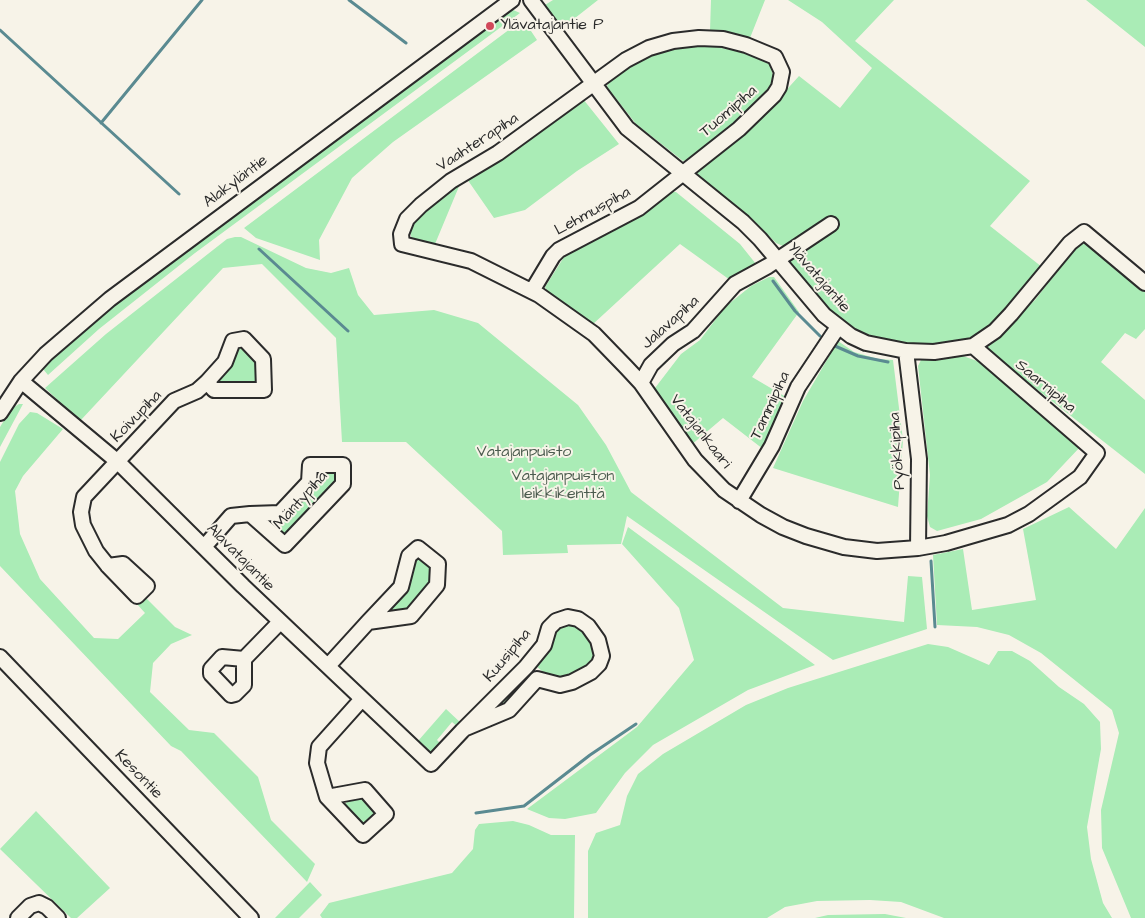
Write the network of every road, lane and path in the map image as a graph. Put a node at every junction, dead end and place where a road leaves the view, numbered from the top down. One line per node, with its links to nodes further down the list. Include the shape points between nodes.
1 (512, 0): 13 (street, Alakyläntie, via 124,288 46,354)
2 (531, 0): 3 (street, Ylävatajantie)
3 (592, 84): 4 (street, Ylävatajantie, via 627,128); 4 (street, Tuomipiha, via 637,54 685,39 729,41 775,58 782,72 774,95 739,129); 6 (street, Vaahterapiha, via 498,153 451,181 412,212 403,227)
4 (682, 174): 7 (street, Ylävatajantie, via 743,222); 9 (street, Lehmuspiha, via 639,208 559,250)
5 (831, 224): 7 (street, Jalavapiha)
6 (402, 244): 9 (street, Vatajankaari, via 471,262)
7 (778, 260): 10 (street, Ylävatajantie); 15 (street, Jalavapiha, via 735,284 694,331 673,344 651,365)
8 (1145, 283): 11 (street, Ylävatajantie, via 1084,232 1070,243 995,331)
9 (532, 291): 15 (street, Vatajankaari, via 594,334)
10 (838, 327): 12 (street, Ylävatajantie, via 866,343); 19 (street, Tammipiha, via 798,387 772,446)
11 (972, 346): 12 (street, Ylävatajantie, via 934,352); 17 (street, Saarnipiha)
12 (906, 351): 22 (street, Pyökkipiha, via 919,459)
13 (21, 381): 16 (street, Alakyläntie); 18 (street, Alavatajantie)
14 (207, 382): 14 (street, Koivupiha, via 225,362 234,341 244,339 264,359 264,390 214,390); 18 (street, Koivupiha, via 197,391 174,401)
15 (641, 383): 19 (street, Vatajankaari, via 695,460)
16 (0, 413)
17 (1097, 453): 22 (street, Vatajankaari, via 1080,477 1029,514 976,536)
18 (118, 462): 21 (street, Alavatajantie); 23 (street, Koivupiha, via 84,497 81,512 83,525)
19 (739, 500): 22 (street, Vatajankaari, via 783,527 831,544 878,550)
20 (250, 514): 20 (street, Mäntypiha, via 280,513 309,482 310,465 343,465 343,484 284,545); 21 (street, Mäntypiha, via 231,516)
21 (204, 547): 24 (street, Alavatajantie)
22 (918, 548)
23 (108, 566)
24 (280, 622): 27 (street); 28 (street, Alavatajantie)
25 (368, 622): 25 (street, via 401,587 409,556 418,548 438,564 437,585 411,616); 28 (street)
26 (0, 658): 37 (street, Kesontie)
27 (244, 659)
28 (328, 666): 31 (street, Alavatajantie)
29 (526, 667): 30 (street); 30 (street, Kuusipiha, via 544,645 549,628 556,621 568,617 588,626 601,649 599,664 591,672 560,685); 32 (street, Kuusipiha)
30 (536, 679): 32 (street, Kuusipiha, via 509,710)
31 (362, 699): 33 (street, Alavatajantie); 34 (street, via 317,752 319,774)
32 (466, 728): 33 (street, Kuusipiha)
33 (430, 764)
34 (327, 797)
35 (18, 918): 36 (street, via 30,906 39,903)
36 (58, 918)
37 (251, 918)

